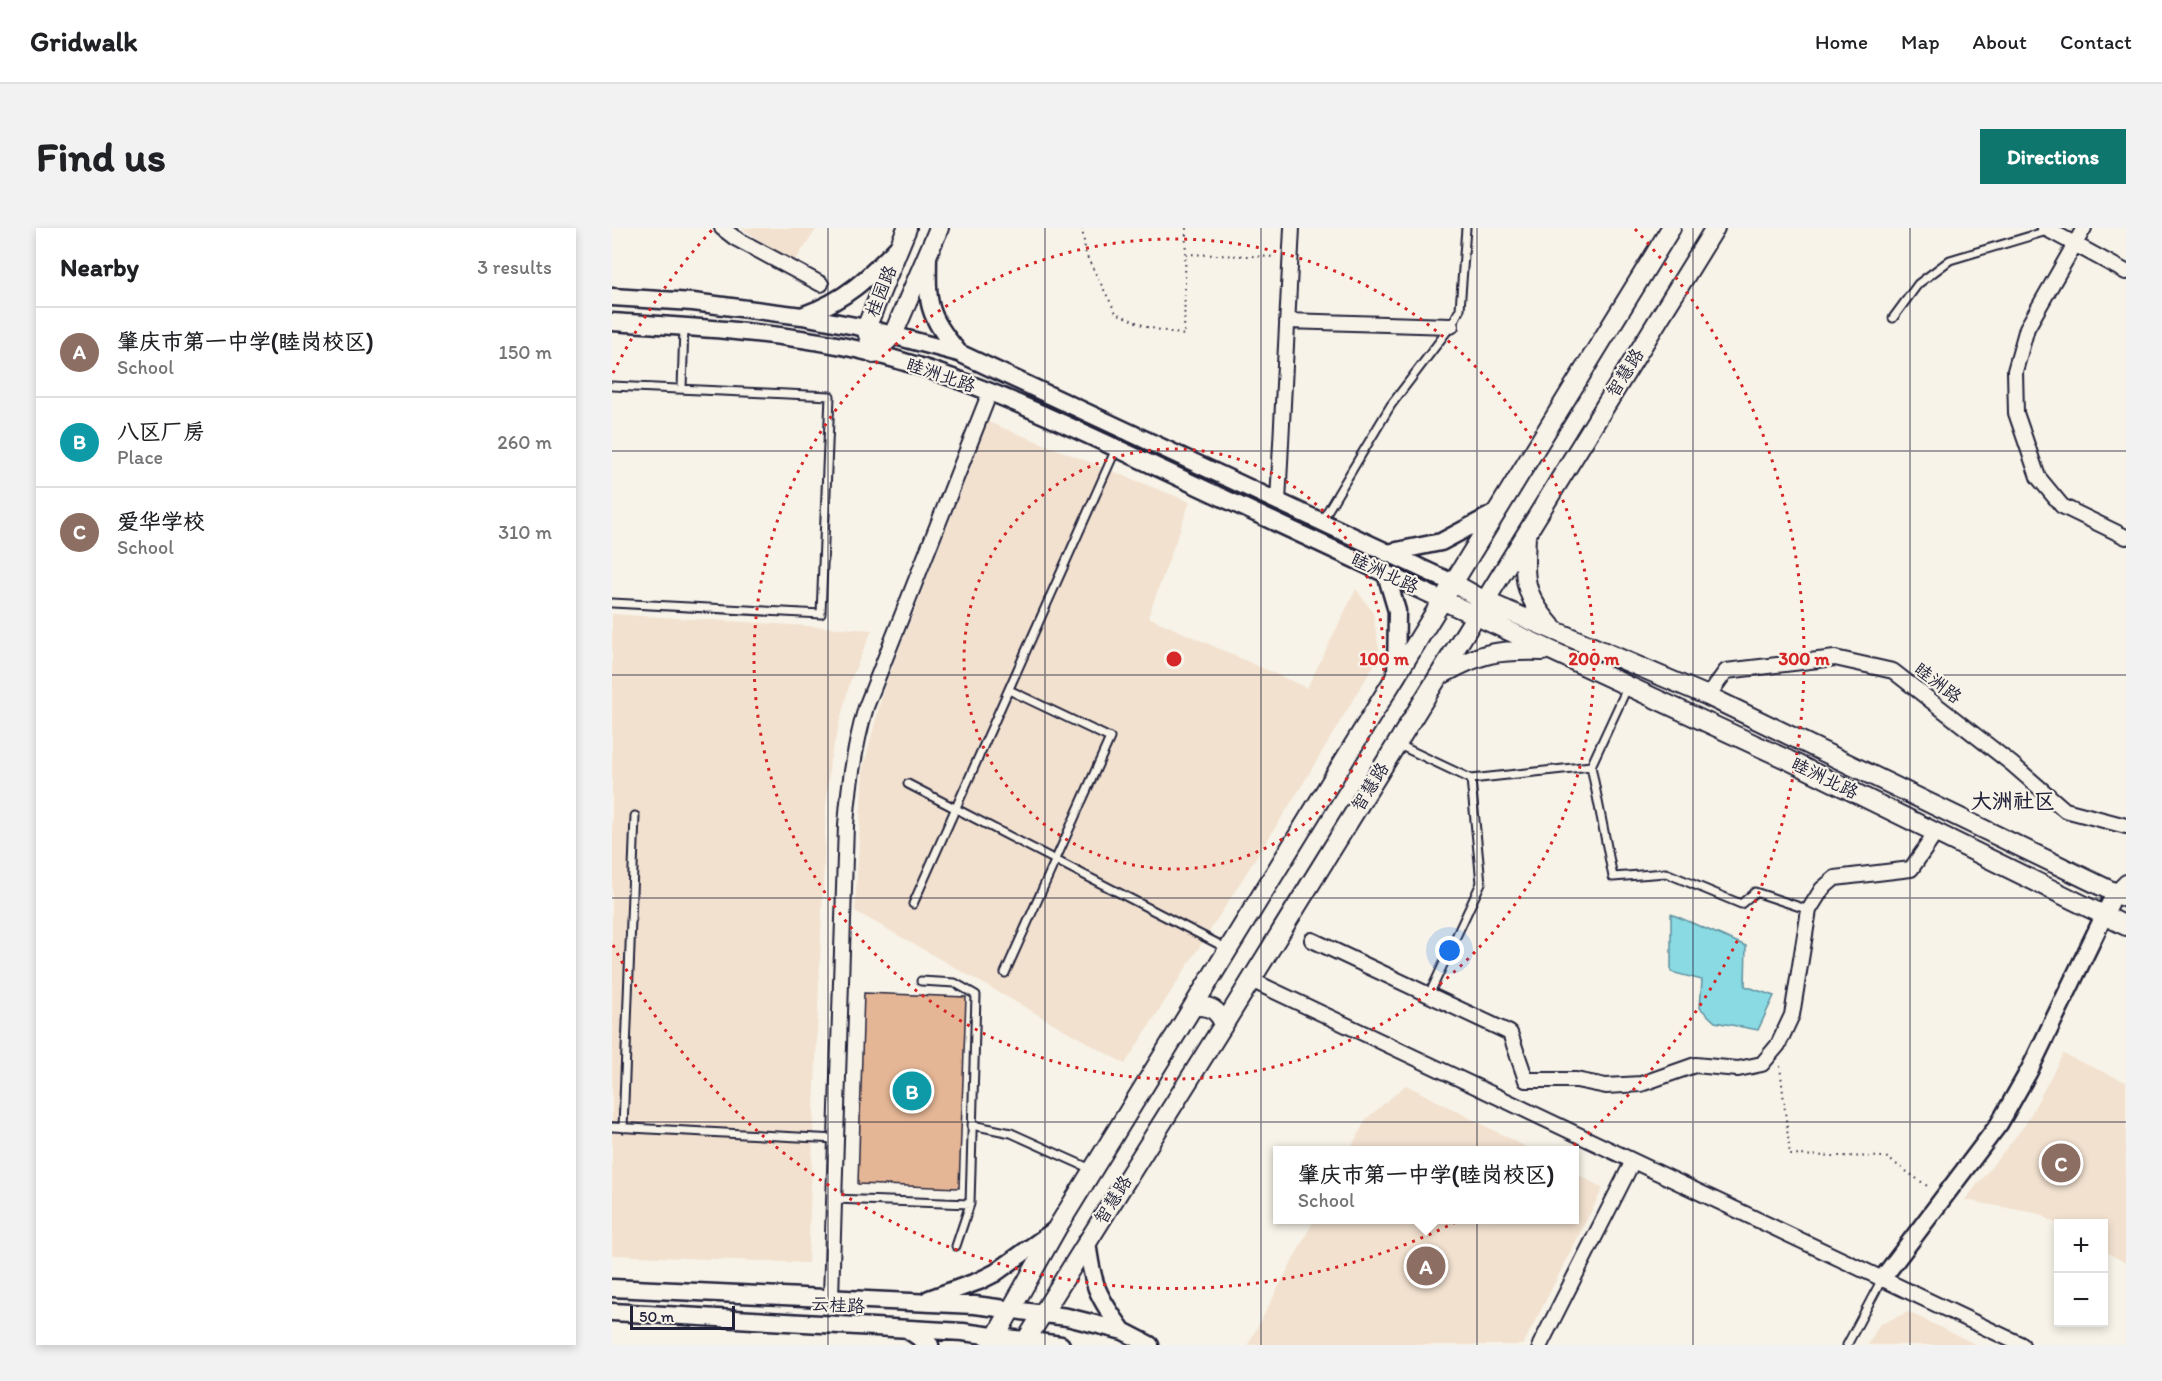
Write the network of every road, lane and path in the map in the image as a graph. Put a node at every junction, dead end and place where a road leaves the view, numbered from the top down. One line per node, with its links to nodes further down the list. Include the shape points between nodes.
1 (722, 228): 18 (street)
2 (907, 228): 13 (main road, 桂园路)
3 (939, 228): 14 (main road)
4 (1082, 228): 15 (path, via 1086,255 1116,313 1147,327 1184,335)
5 (1186, 228): 15 (path)
6 (1292, 228): 16 (street)
7 (1466, 228): 24 (lane, via 1460,309)
8 (1671, 228): 35 (main road, 智慧路)
9 (1715, 228): 37 (main road, 智慧路)
10 (2084, 228): 12 (street)
11 (2047, 229): 12 (street); 21 (lane, via 1950,260 1918,284)
12 (2075, 244): 17 (street); 38 (street, via 2027,328 2014,371 2016,413 2038,477 2061,506)
13 (899, 246): 20 (street, via 865,282 825,308); 26 (main road, 桂园路)
14 (928, 254): 27 (main road); 28 (street, via 929,306)
15 (1186, 254): 16 (path)
16 (1290, 258): 22 (street)
17 (2126, 272)
18 (820, 285)
19 (612, 297): 20 (street, 睦洲北路, via 703,303)
20 (802, 316): 26 (street, 睦洲北路)
21 (1893, 318)
22 (1287, 321): 24 (street); 34 (street)
23 (612, 322): 25 (street, 睦洲北路)
24 (1451, 326): 36 (lane, via 1391,405)
25 (684, 327): 29 (street, 睦洲北路, via 807,340); 31 (lane)
26 (866, 328): 27 (street, 睦洲北路); 29 (main road, 桂园路)
27 (893, 335): 28 (street, 睦洲北路); 29 (main road)
28 (959, 353): 34 (street, 睦洲北路)
29 (874, 354): 32 (street, 睦洲北路)
30 (612, 386): 31 (lane)
31 (682, 388): 43 (lane, via 830,396 821,614)
32 (990, 392): 33 (street, 睦洲北路); 78 (street, via 866,707 855,747 846,825)
33 (1117, 448): 40 (street, 睦洲北路); 50 (lane)
34 (1278, 502): 36 (street, 睦洲北路)
35 (1497, 512): 39 (street, via 1441,542); 41 (main road, 智慧路)
36 (1321, 522): 39 (street, 睦洲北路)
37 (1527, 533): 44 (main road, 智慧路); 45 (main road, via 1526,589)
38 (2126, 537)
39 (1387, 553): 41 (street, 睦洲北路)
40 (1386, 574): 42 (street, 睦洲北路); 48 (street, via 1397,611)
41 (1453, 583): 42 (main road, 智慧路); 44 (main road, 睦洲北路)
42 (1442, 600): 44 (main road, 睦洲北路); 48 (main road, 智慧路)
43 (612, 603)
44 (1480, 608): 45 (main road, 睦洲北路); 46 (main road, 睦洲北路); 47 (main road, 智慧路)
45 (1554, 630): 51 (main road, 睦洲北路)
46 (1552, 651): 47 (main road, via 1488,653 1466,660); 49 (main road, 睦洲北路)
47 (1439, 676): 52 (main road, 智慧路)
48 (1396, 677): 67 (main road, 智慧路)
49 (1628, 686): 53 (lane); 59 (main road, 睦洲北路)
50 (1009, 690): 56 (lane); 60 (lane, via 1110,738)
51 (1708, 696): 58 (street, 睦洲路, via 1726,671 1835,658 1893,671 2065,810); 61 (main road, 睦洲北路)
52 (1397, 744): 54 (lane); 69 (main road, 智慧路)
53 (1591, 766): 54 (lane); 63 (lane, via 1613,877 1666,873 1741,904 1755,892)
54 (1471, 779): 71 (lane, via 1481,883)
55 (908, 784): 56 (lane)
56 (956, 808): 60 (lane); 62 (lane)
57 (635, 816): 77 (lane)
58 (2126, 826)
59 (1936, 833): 63 (street, via 1911,868 1835,878 1822,889); 64 (main road, 睦洲北路)
60 (1056, 860): 67 (lane); 68 (lane)
61 (2122, 891): 64 (street)
62 (913, 904)
63 (1809, 910): 74 (street, via 1792,1015)
64 (2104, 915): 65 (main road, 睦洲北路); 81 (street, via 1999,1124)
65 (2126, 926)
66 (1312, 940): 71 (street)
67 (1229, 949): 72 (main road, 智慧路)
68 (1005, 973)
69 (1251, 980): 73 (main road, 智慧路); 79 (street)
70 (921, 981): 75 (lane, via 955,982 976,995)
71 (1429, 995): 74 (street, via 1510,1033 1526,1080 1576,1080 1606,1086 1641,1084 1695,1065 1738,1069 1761,1064)
72 (1195, 1006): 73 (main road, via 1207,1006 1220,1014); 80 (main road, 智慧路)
73 (1224, 1024): 85 (main road, 智慧路)
74 (1778, 1045): 81 (path, via 1790,1155 1886,1157)
75 (972, 1125): 80 (lane, via 1011,1133); 83 (lane)
76 (612, 1127): 77 (lane)
77 (623, 1128): 78 (lane)
78 (836, 1139): 82 (street)
79 (1633, 1161): 87 (street); 101 (street)
80 (1093, 1170): 84 (main road, 智慧路)
81 (1943, 1198): 87 (street)
82 (834, 1199): 83 (lane); 89 (street)
83 (970, 1204): 86 (lane)
84 (1057, 1228): 90 (street, via 995,1273); 91 (main road, 智慧路)
85 (1087, 1241): 93 (main road, 智慧路); 95 (street, via 1094,1285)
86 (956, 1246)
87 (1882, 1279): 102 (lane); 103 (street)
88 (612, 1288): 89 (street, 云桂路)
89 (831, 1297): 90 (street, 云桂路)
90 (923, 1302): 91 (street, 云桂路)
91 (1012, 1309): 93 (street, 云桂路); 96 (main road, 智慧路)
92 (612, 1312): 94 (street, 云桂路)
93 (1042, 1313): 95 (street, 云桂路); 97 (main road, 智慧路)
94 (905, 1328): 96 (street, 云桂路); 98 (street)
95 (1123, 1331): 100 (street)
96 (994, 1340): 97 (street, 云桂路)
97 (1024, 1342): 99 (street, 云桂路)
98 (930, 1345)
99 (1061, 1345)
100 (1150, 1345)
101 (1540, 1345)
102 (1847, 1345)
103 (2022, 1345)

